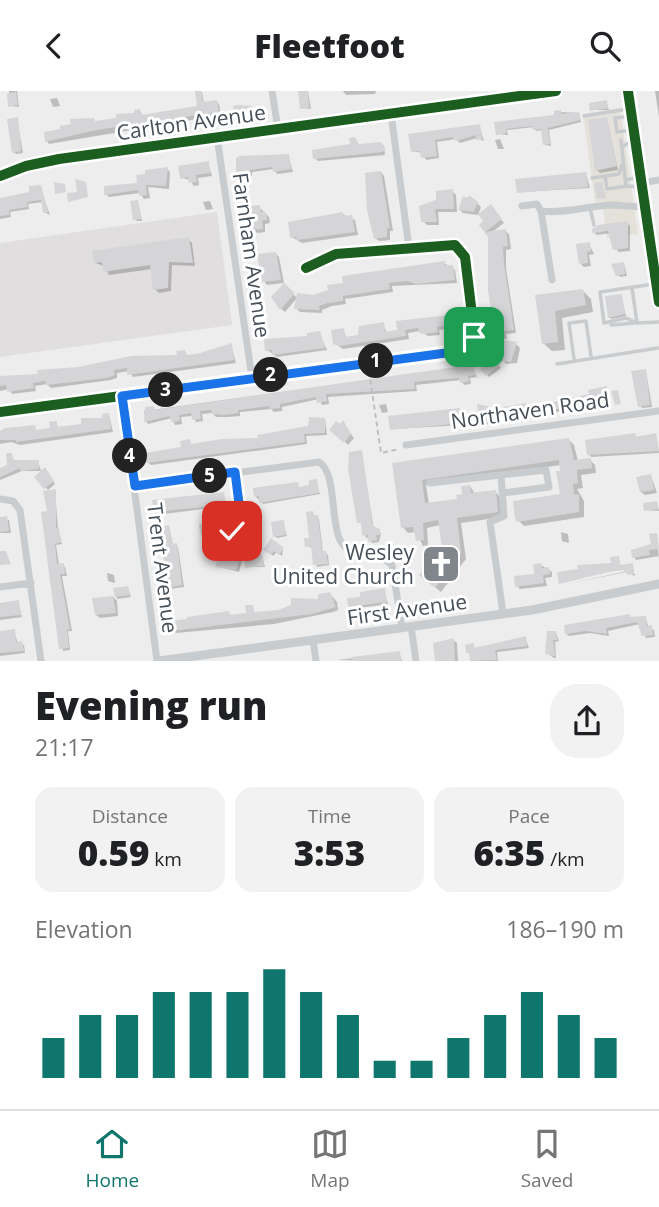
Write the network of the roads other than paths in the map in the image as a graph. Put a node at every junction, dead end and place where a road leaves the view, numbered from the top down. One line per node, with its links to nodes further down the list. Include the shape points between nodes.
1 (272, 91): 7 (street)
2 (556, 91): 5 (street, Carlton Avenue)
3 (628, 91): 4 (street)
4 (631, 112): 6 (lane); 8 (street); 8 (lane, via 615,118 617,132)
5 (391, 114): 7 (street, Carlton Avenue); 26 (street)
6 (584, 116)
7 (278, 129): 9 (street, Carlton Avenue)
8 (634, 134): 11 (lane); 12 (street)
9 (217, 137): 15 (street, Carlton Avenue, via 46,162); 38 (street, Farnham Avenue)
10 (621, 140): 11 (lane)
11 (622, 147): 13 (lane)
12 (637, 155): 13 (lane); 19 (street)
13 (623, 157): 14 (lane)
14 (623, 163): 16 (lane, via 619,174); 20 (lane)
15 (0, 176)
16 (606, 176): 17 (lane); 20 (lane, via 607,189)
17 (592, 178)
18 (659, 180): 19 (street)
19 (641, 182): 20 (lane); 20 (lane); 22 (street)
20 (626, 183)
21 (522, 206): 24 (street, via 537,204)
22 (645, 206): 23 (street); 29 (street)
23 (590, 208): 24 (street); 25 (lane)
24 (541, 211): 28 (street)
25 (594, 225)
26 (409, 249): 27 (street, via 336,254); 38 (street, via 452,243 462,251 473,340 463,351)
27 (306, 268)
28 (552, 280)
29 (656, 284): 30 (lane); 31 (street)
30 (632, 288): 33 (lane); 33 (lane, via 600,292 604,323 626,319)
31 (659, 302)
32 (659, 321): 33 (lane)
33 (639, 323)
34 (658, 348): 35 (lane)
35 (591, 356): 36 (lane); 36 (lane, via 586,321 569,323)
36 (574, 359): 37 (lane)
37 (557, 364)
38 (252, 378): 39 (street)
39 (122, 396): 41 (street); 46 (street, Trent Avenue)
40 (659, 411): 42 (street, Northaven Road)
41 (0, 412)
42 (406, 446)
43 (235, 472): 46 (street); 49 (street); 54 (street, via 312,461 324,465 341,541 353,553 393,565)
44 (500, 476): 45 (street); 47 (street); 47 (street, via 546,470 548,478 549,487)
45 (430, 483)
46 (135, 486): 57 (street, Trent Avenue)
47 (503, 493): 53 (street, via 504,516 491,522)
48 (0, 499): 50 (street, via 11,500 20,510)
49 (241, 519)
50 (30, 583): 52 (street); 56 (street)
51 (659, 584): 53 (street, First Avenue)
52 (0, 587)
53 (503, 613): 54 (street, First Avenue)
54 (407, 627): 55 (street, First Avenue); 59 (street)
55 (313, 640): 57 (street, First Avenue); 58 (street)
56 (41, 661)
57 (158, 661)
58 (316, 661)
59 (416, 661)

